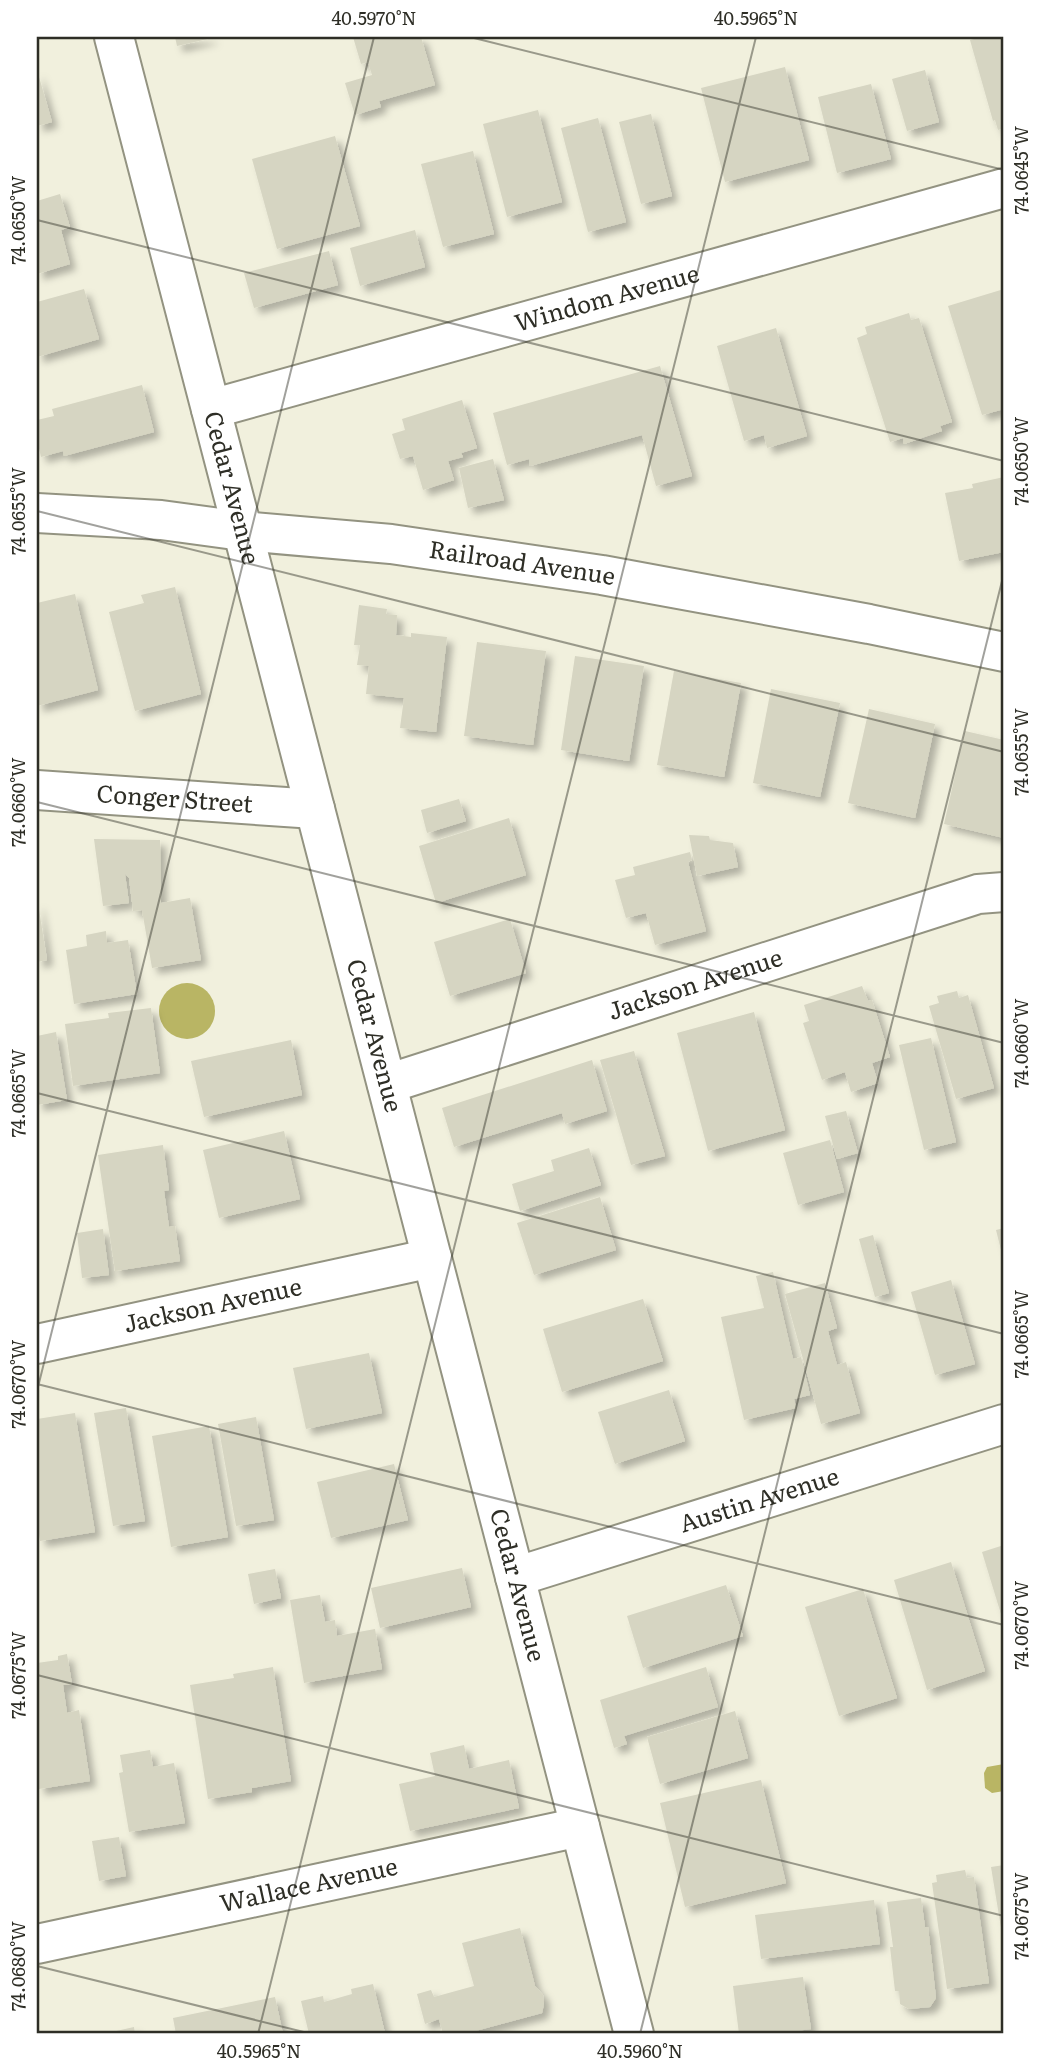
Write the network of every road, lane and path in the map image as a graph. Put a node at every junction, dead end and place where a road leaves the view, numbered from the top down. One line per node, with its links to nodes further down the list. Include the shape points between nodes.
1 (114, 37): 3 (street, Cedar Avenue)
2 (1004, 188): 3 (street, Windom Avenue)
3 (211, 409): 5 (street, Cedar Avenue)
4 (37, 513): 5 (street, Railroad Avenue, via 161,520)
5 (242, 531): 6 (street, Railroad Avenue, via 391,544 602,575); 8 (street, Cedar Avenue)
6 (1004, 652)
7 (37, 790): 8 (street, Conger Street)
8 (315, 809): 10 (street, Cedar Avenue)
9 (1004, 892): 10 (street, Jackson Avenue, via 978,894)
10 (387, 1084): 11 (street, Cedar Avenue)
11 (432, 1258): 12 (street, Jackson Avenue); 14 (street, Cedar Avenue)
12 (37, 1344)
13 (1004, 1424): 14 (street, Austin Avenue)
14 (515, 1577): 15 (street, Cedar Avenue)
15 (580, 1826): 16 (street, Wallace Avenue); 17 (street, Cedar Avenue)
16 (37, 1944)
17 (634, 2034)

